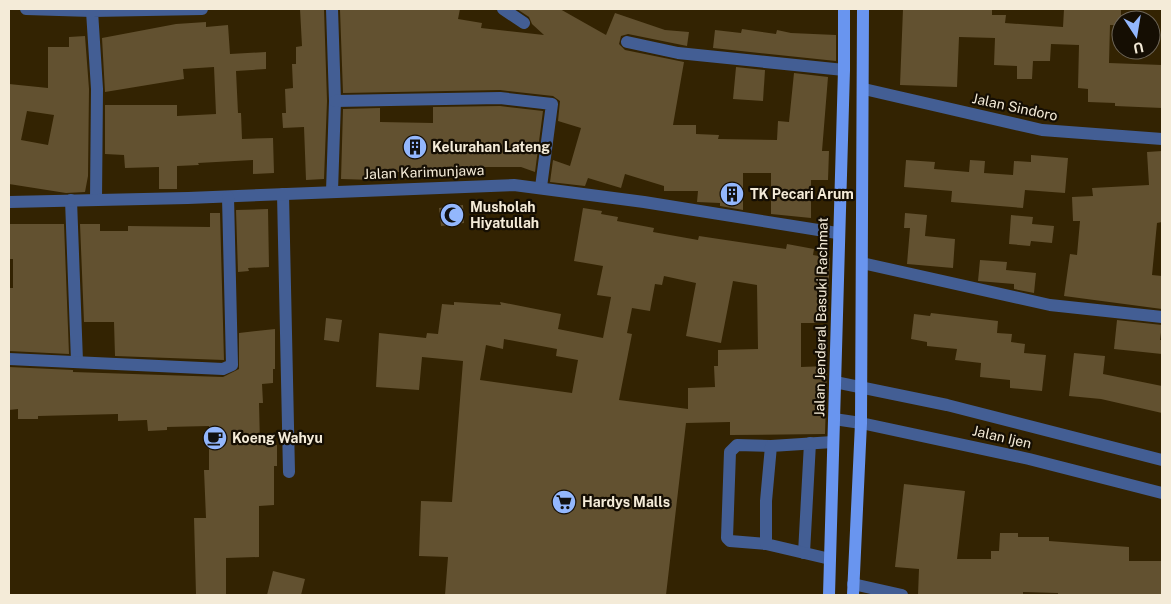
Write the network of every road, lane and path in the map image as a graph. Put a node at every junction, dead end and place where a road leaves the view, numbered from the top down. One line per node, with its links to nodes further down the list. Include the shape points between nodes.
1 (26, 9): 7 (street)
2 (202, 9): 7 (street)
3 (332, 9): 12 (street)
4 (503, 9): 8 (street)
5 (844, 9): 10 (main road, Jalan Jenderal Basuki Rachmat)
6 (863, 9): 11 (main road)
7 (92, 12): 19 (street, via 97,89)
8 (524, 23)
9 (627, 42): 10 (street, via 678,53)
10 (844, 70): 21 (main road, Jalan Jenderal Basuki Rachmat)
11 (864, 89): 13 (street, Jalan Sindoro, via 1042,130); 22 (main road)
12 (335, 101): 14 (street, via 500,98 552,104); 15 (street)
13 (1162, 138)
14 (541, 187): 15 (street, Jalan Karimunjawa, via 465,185); 21 (street, Jalan Karimunjawa)
15 (332, 191): 16 (street, Jalan Karimunjawa)
16 (283, 194): 17 (street, Jalan Karimunjawa); 34 (street)
17 (228, 197): 19 (street, Jalan Karimunjawa); 25 (street, via 232,365 223,369)
18 (71, 200): 19 (street, Jalan Karimunjawa); 20 (street, Jalan Karimunjawa); 25 (street)
19 (96, 200)
20 (9, 202)
21 (837, 233): 26 (main road, Jalan Jenderal Basuki Rachmat)
22 (862, 263): 23 (street, via 1050,306); 27 (main road)
23 (1162, 317)
24 (9, 359): 25 (street)
25 (77, 361)
26 (835, 382): 27 (street, Jalan Ijen); 28 (main road, Jalan Jenderal Basuki Rachmat)
27 (861, 387): 29 (main road); 33 (street, Jalan Ijen, via 975,412)
28 (834, 419): 29 (street, Jalan Ijen); 30 (main road, Jalan Jenderal Basuki Rachmat)
29 (861, 423): 35 (street, Jalan Ijen, via 1029,458); 39 (main road)
30 (833, 442): 31 (street); 38 (main road, Jalan Jenderal Basuki Rachmat)
31 (810, 443): 32 (street); 37 (street)
32 (770, 446): 36 (street); 36 (street, via 737,445 730,452 727,538 730,541)
33 (1162, 460)
34 (289, 472)
35 (1162, 493)
36 (766, 544): 37 (street)
37 (804, 554): 38 (street)
38 (830, 559): 40 (main road, Jalan Jenderal Basuki Rachmat)
39 (853, 590): 41 (street)
40 (828, 595)
41 (902, 595)

